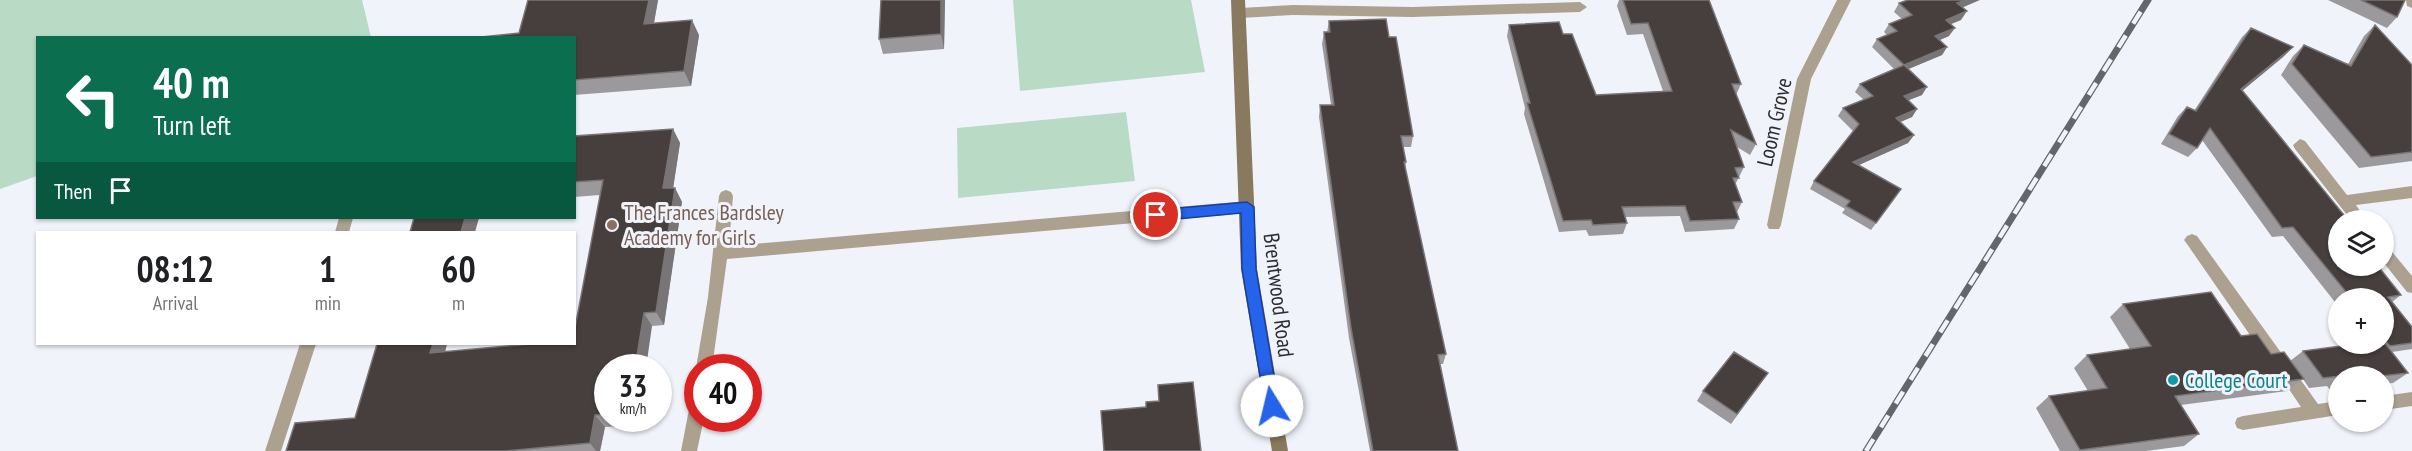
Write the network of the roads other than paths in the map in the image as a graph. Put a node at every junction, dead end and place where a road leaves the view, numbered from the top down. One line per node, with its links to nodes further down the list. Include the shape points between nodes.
1 (1844, 0): 10 (street, Loom Grove, via 1804,79)
2 (1580, 6): 3 (street, via 1412,12)
3 (1239, 7): 8 (street, Brentwood Road)
4 (2300, 145): 7 (street)
5 (2412, 192): 7 (street)
6 (726, 196): 12 (street)
7 (2343, 201): 9 (street)
8 (1247, 207): 12 (street); 25 (street, Brentwood Road, via 1249,269)
9 (2351, 210)
10 (1773, 225)
11 (2192, 240): 20 (street)
12 (720, 253): 16 (street)
13 (2394, 264): 14 (street)
14 (2412, 287)
15 (308, 345): 23 (street)
16 (706, 354)
17 (2412, 399): 18 (street)
18 (2394, 402)
19 (2328, 410): 20 (street)
20 (2314, 412): 21 (street)
21 (2243, 423)
22 (693, 432): 24 (street)
23 (273, 451)
24 (689, 451)
25 (1280, 451)

